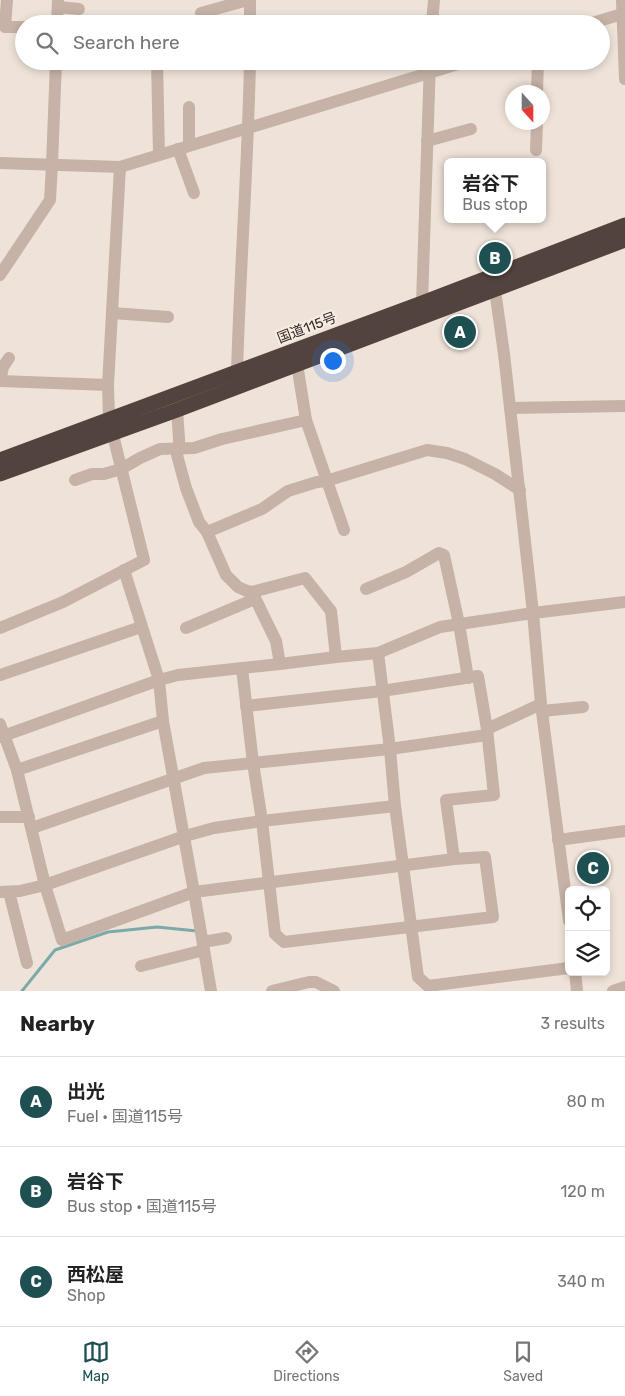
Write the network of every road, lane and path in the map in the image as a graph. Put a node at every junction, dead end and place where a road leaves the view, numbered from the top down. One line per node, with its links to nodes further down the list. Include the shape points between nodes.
1 (7, 0): 11 (street, via 6,26)
2 (249, 0): 7 (street); 8 (street)
3 (434, 0): 9 (street)
4 (58, 4): 6 (street)
5 (623, 7): 10 (street); 18 (street)
6 (79, 9)
7 (201, 14)
8 (250, 15)
9 (433, 15)
10 (607, 15)
11 (15, 26)
12 (56, 70): 29 (street)
13 (157, 70): 27 (street)
14 (250, 70): 21 (street)
15 (421, 70): 21 (street)
16 (430, 70): 24 (street)
17 (538, 70): 19 (street)
18 (625, 79)
19 (537, 85)
20 (190, 107): 25 (street)
21 (249, 128): 25 (street); 41 (street, via 239,295)
22 (471, 129): 24 (street)
23 (536, 130): 26 (street)
24 (427, 141): 36 (street)
25 (184, 147): 27 (street); 31 (street)
26 (536, 150)
27 (159, 155): 30 (street)
28 (0, 163): 29 (street)
29 (52, 165): 30 (street); 34 (street, via 50,200)
30 (120, 167): 37 (street)
31 (194, 193)
32 (625, 225): 36 (highway, 国道115号)
33 (625, 240): 35 (highway, 国道115号)
34 (0, 275)
35 (495, 290): 36 (highway, 国道115号); 45 (street)
36 (424, 309): 40 (highway, 国道115号); 41 (highway, 国道115号)
37 (112, 313): 38 (street); 43 (street)
38 (168, 317)
39 (9, 358): 42 (street)
40 (296, 364): 41 (highway, 国道115号); 47 (street)
41 (239, 378): 46 (highway, 国道115号); 48 (highway, 国道115号)
42 (0, 381): 43 (street)
43 (108, 385): 48 (street)
44 (625, 406): 45 (street)
45 (510, 408): 55 (street)
46 (177, 410): 48 (highway, 国道115号); 49 (street)
47 (306, 420): 49 (street); 54 (street)
48 (111, 426): 50 (highway, 国道115号); 51 (street); 52 (highway, 国道115号)
49 (179, 449): 51 (street, via 160,449); 57 (street, via 177,455 186,488 198,522)
50 (0, 460)
51 (122, 469): 53 (street); 58 (street, via 144,560)
52 (0, 474)
53 (75, 480)
54 (326, 481): 55 (street, via 426,450 465,459); 56 (street); 57 (street, via 288,491 262,509)
55 (520, 490): 62 (street)
56 (344, 530)
57 (207, 532): 60 (street, via 226,575)
58 (124, 570): 64 (street); 65 (street, via 63,602)
59 (366, 589): 63 (street, via 439,553 444,555)
60 (253, 595): 66 (street); 68 (street, via 305,578 331,611); 69 (street, via 276,641)
61 (625, 602): 62 (street)
62 (533, 613): 63 (street); 76 (street)
63 (458, 624): 67 (street, via 440,627); 72 (street)
64 (141, 627): 71 (street); 73 (street)
65 (0, 628)
66 (186, 628)
67 (378, 653): 68 (street); 74 (street)
68 (336, 656): 69 (street)
69 (280, 664): 70 (street)
70 (242, 668): 73 (street); 75 (street)
71 (0, 675)
72 (468, 678): 74 (street); 80 (street, via 478,676)
73 (158, 680): 78 (street); 79 (street)
74 (382, 691): 75 (street); 81 (street)
75 (246, 706): 82 (street)
76 (542, 707): 77 (street); 80 (street); 91 (street)
77 (583, 707)
78 (163, 721): 83 (street); 84 (street)
79 (1, 732): 83 (street)
80 (487, 732): 81 (street); 92 (street, via 494,795 446,800)
81 (390, 749): 82 (street); 85 (street)
82 (252, 763): 84 (street, via 204,768); 87 (street)
83 (17, 770): 88 (street)
84 (174, 779): 88 (street); 90 (street)
85 (395, 806): 87 (street); 93 (street)
86 (0, 817): 88 (street)
87 (262, 821): 90 (street); 94 (street)
88 (31, 823): 95 (street)
89 (625, 831): 91 (street)
90 (185, 836): 95 (street); 97 (street)
91 (558, 840): 98 (street)
92 (454, 859): 93 (street); 99 (street, via 485,857 493,917)
93 (403, 866): 94 (street); 99 (street)
94 (269, 883): 97 (street); 99 (street, via 275,934 284,942)
95 (45, 885): 96 (street); 97 (street, via 62,940)
96 (4, 892): 102 (street)
97 (194, 892): 101 (street)
98 (565, 892)
99 (412, 928): 107 (street, via 418,977 428,986)
100 (226, 938): 101 (street)
101 (204, 946): 103 (street); 108 (street)
102 (27, 963)
103 (140, 966)
104 (565, 969): 107 (street)
105 (575, 976): 111 (street)
106 (625, 987): 112 (street)
107 (438, 988)
108 (211, 991)
109 (272, 991): 110 (street, via 316,982)
110 (334, 991)
111 (577, 991)
112 (613, 991)

